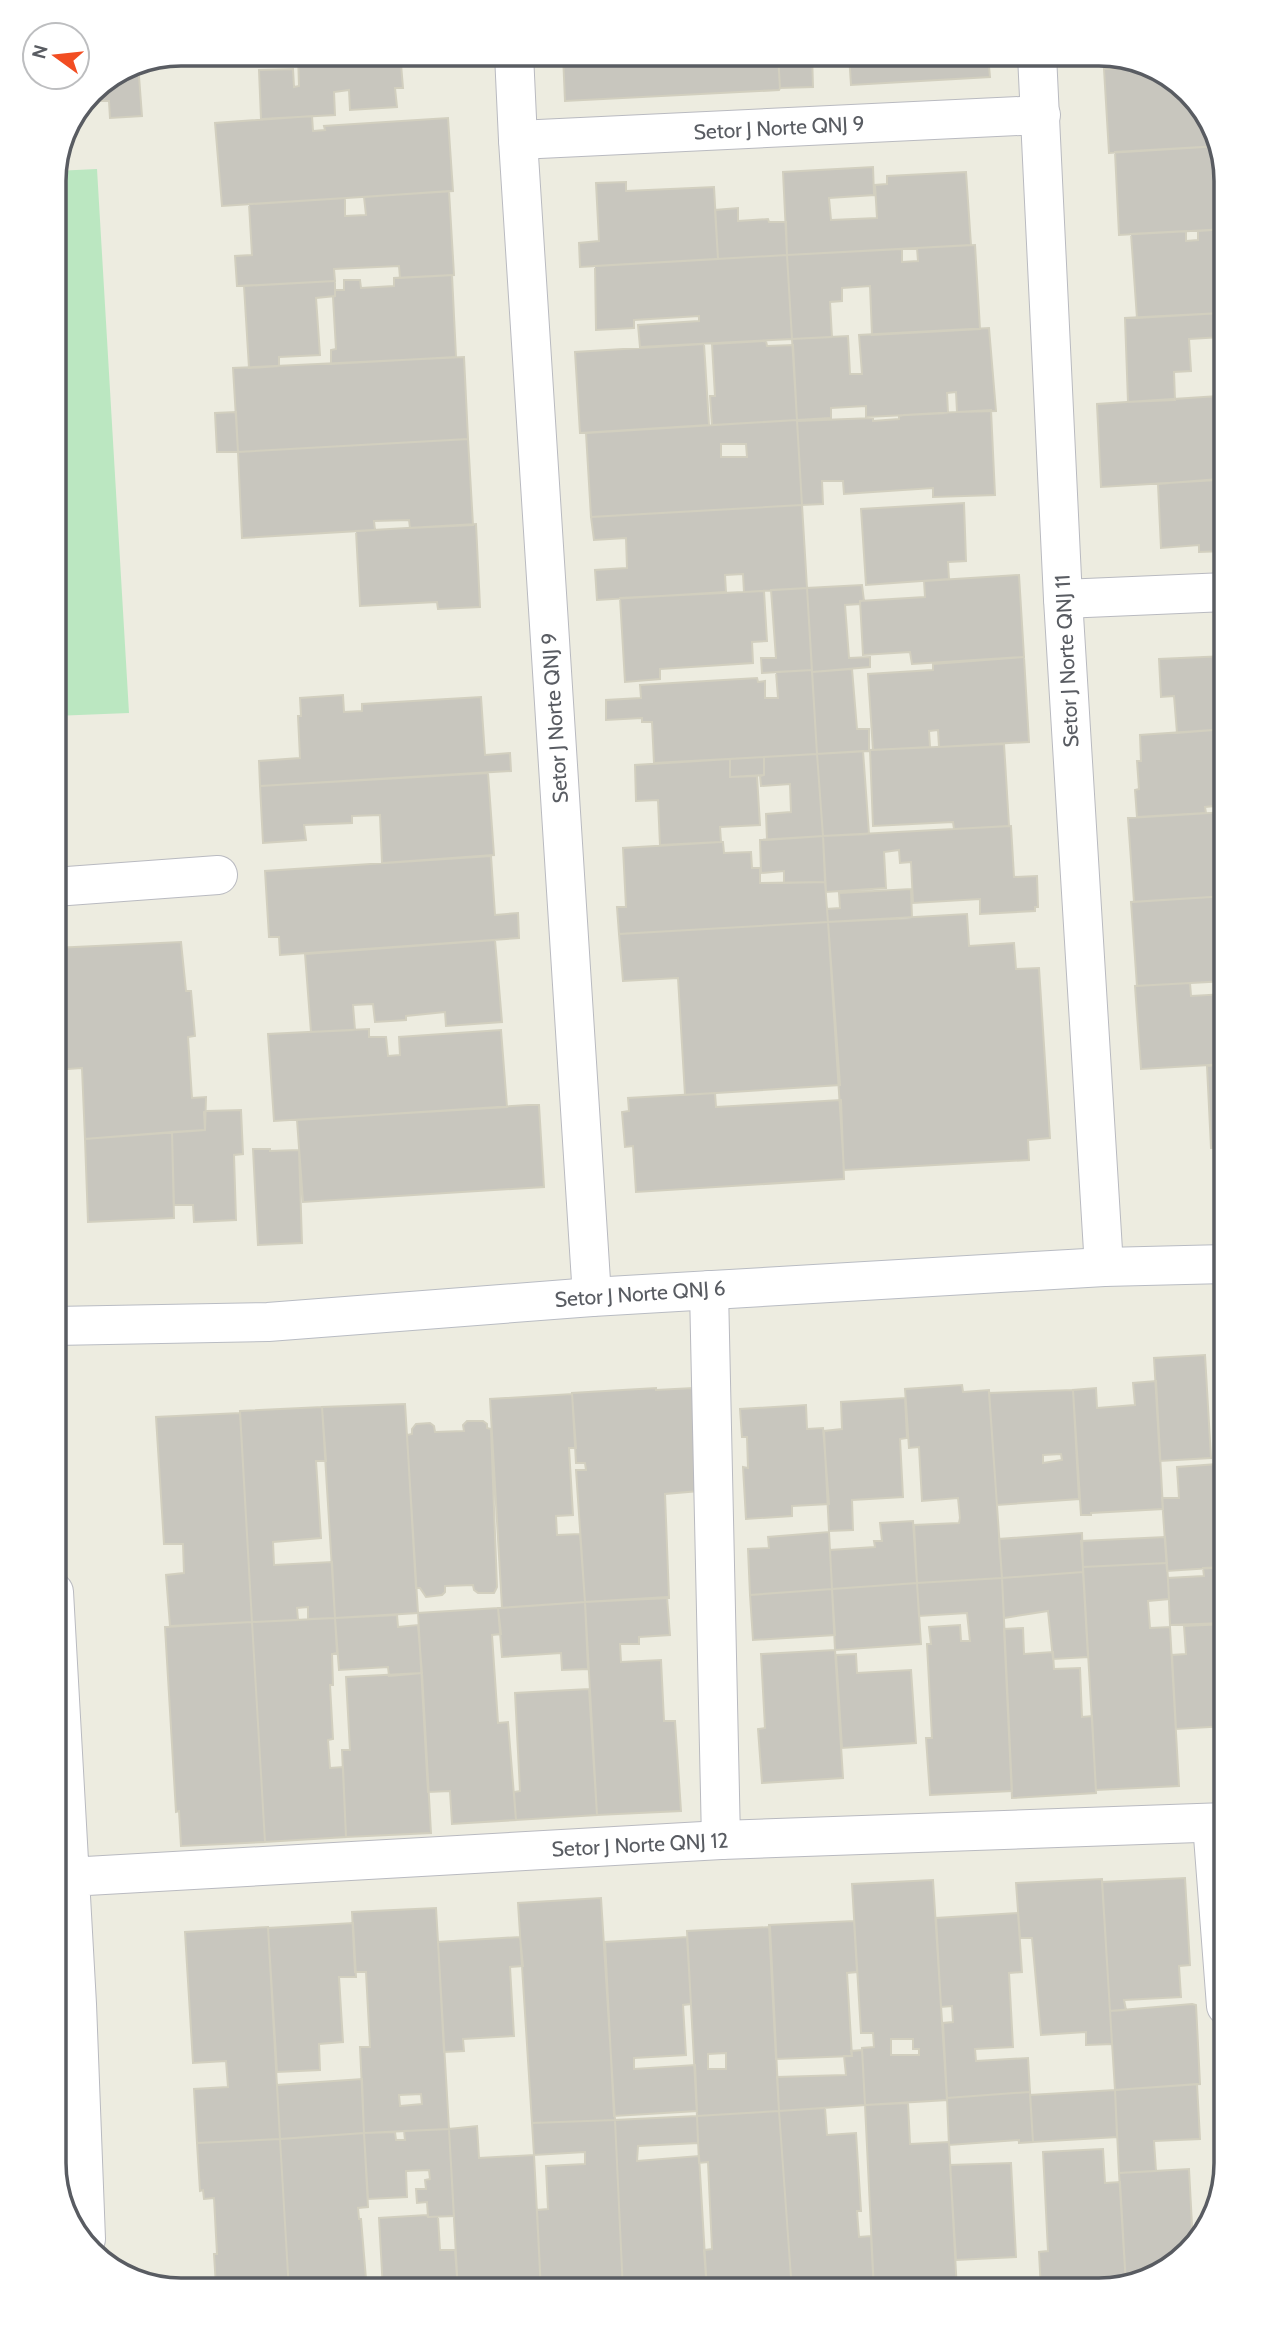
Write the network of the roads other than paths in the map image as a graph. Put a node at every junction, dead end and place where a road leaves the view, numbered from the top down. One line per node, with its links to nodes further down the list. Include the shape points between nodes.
1 (515, 66): 4 (street, Setor J Norte QNJ 9)
2 (1038, 67): 3 (street, Setor J Norte QNJ 11)
3 (1041, 115): 4 (street, Setor J Norte QNJ 9); 6 (street, Setor J Norte QNJ 11)
4 (518, 140): 12 (street, Setor J Norte QNJ 9)
5 (1214, 593): 6 (street)
6 (1063, 599): 10 (street, Setor J Norte QNJ 11)
7 (218, 875): 8 (street)
8 (67, 886)
9 (1214, 1264): 10 (street, Setor J Norte QNJ 6)
10 (1104, 1267): 11 (street, Setor J Norte QNJ 6)
11 (709, 1290): 12 (street, Setor J Norte QNJ 6); 16 (street)
12 (592, 1297): 13 (street, Setor J Norte QNJ 6, via 268,1322)
13 (66, 1326)
14 (66, 1823): 17 (street)
15 (1214, 1823): 16 (street, Setor J Norte QNJ 12)
16 (722, 1840): 17 (street, Setor J Norte QNJ 12)
17 (69, 1877): 18 (street)
18 (66, 2002)
19 (66, 2005): 20 (street)
20 (85, 2226)

